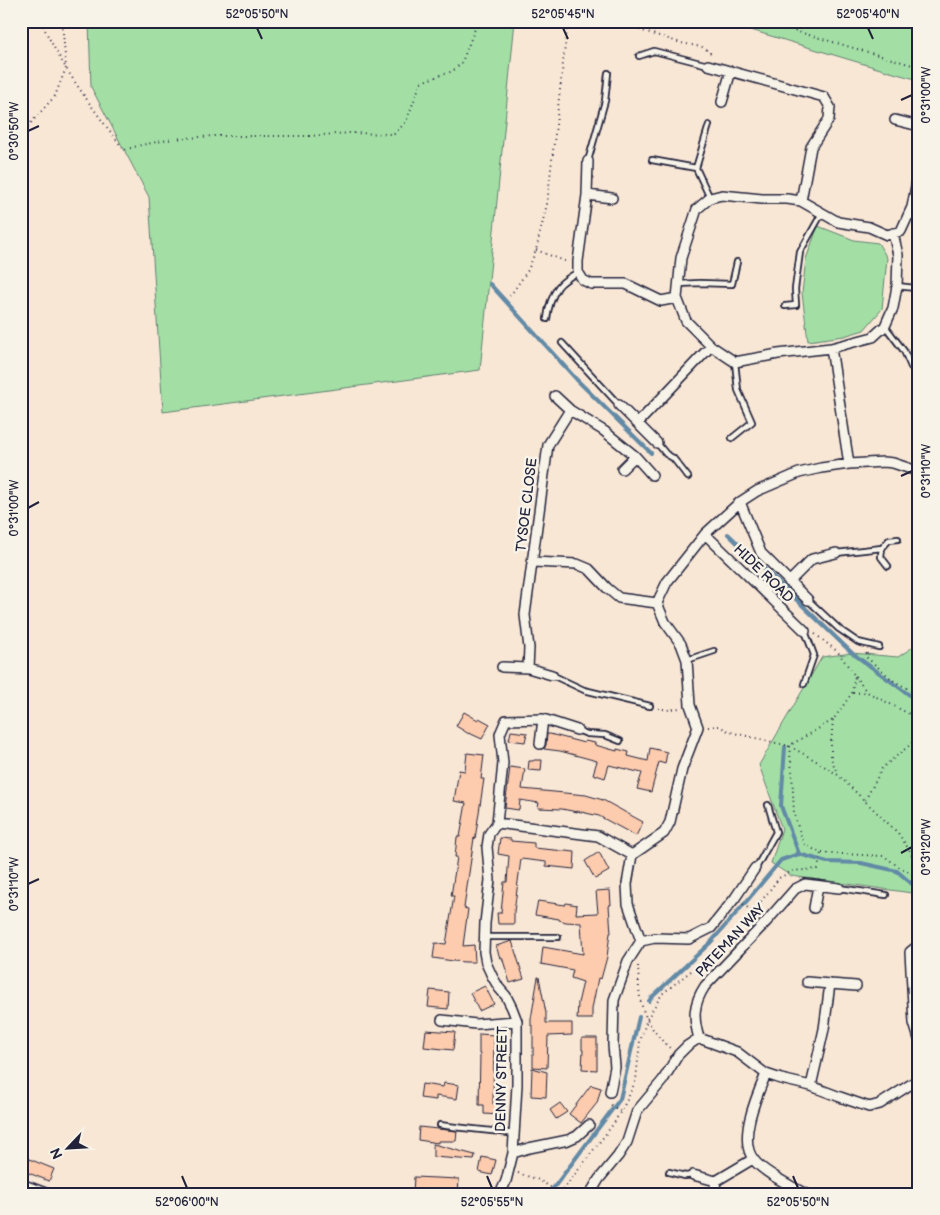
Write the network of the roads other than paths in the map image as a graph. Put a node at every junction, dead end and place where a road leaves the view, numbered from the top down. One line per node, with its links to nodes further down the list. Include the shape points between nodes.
1 (639, 56): 2 (lane, via 654,50)
2 (708, 65): 3 (street)
3 (731, 71): 5 (street); 16 (street, via 824,96 830,107 829,118 811,146)
4 (608, 73): 10 (lane, via 605,101)
5 (722, 102)
6 (895, 120): 8 (street)
7 (710, 125): 11 (lane)
8 (919, 126)
9 (652, 160): 11 (lane)
10 (588, 161): 13 (street)
11 (696, 168): 15 (lane)
12 (919, 170): 18 (street)
13 (587, 195): 14 (street); 22 (street)
14 (612, 198)
15 (710, 198): 16 (street, via 722,195); 23 (street, via 697,210 681,258)
16 (801, 201): 17 (street)
17 (822, 213): 20 (street, via 838,222 869,227 887,235); 27 (lane, via 800,252 796,305)
18 (909, 215): 19 (lane); 20 (street, via 901,231)
19 (919, 220)
20 (893, 233): 24 (street, via 898,255)
21 (737, 262): 23 (lane, via 732,284)
22 (578, 270): 26 (street, via 583,280 591,284 626,284 661,301); 28 (lane, via 558,287)
23 (678, 284): 26 (street)
24 (897, 286): 25 (lane); 29 (street)
25 (919, 290)
26 (677, 298): 31 (street, via 686,321)
27 (785, 306)
28 (546, 320)
29 (886, 326): 32 (street, via 873,337); 34 (lane, via 912,367)
30 (562, 343): 36 (lane)
31 (711, 346): 33 (street); 38 (street)
32 (831, 348): 33 (street); 42 (street)
33 (735, 362): 39 (lane, via 738,390 752,422)
34 (919, 370)
35 (555, 396): 37 (street)
36 (619, 405): 38 (street)
37 (570, 410): 41 (street); 52 (street, TYSOE CLOSE, via 548,446)
38 (638, 422): 40 (street)
39 (732, 438)
40 (657, 443): 46 (lane)
41 (635, 456): 43 (street); 45 (street)
42 (850, 464): 44 (street, via 884,462); 47 (street, via 799,473)
43 (622, 469)
44 (919, 469)
45 (652, 475)
46 (688, 477)
47 (740, 502): 48 (street); 54 (street, via 761,553)
48 (705, 534): 56 (street, via 667,582); 57 (street, HIDE ROAD)
49 (898, 539): 50 (lane, via 889,540)
50 (882, 548): 51 (lane); 53 (lane, via 881,557)
51 (836, 553): 54 (street, via 812,559)
52 (533, 562): 56 (street, TYSOE CLOSE, via 577,564 590,569 619,598); 62 (street, via 525,615)
53 (888, 566)
54 (789, 582): 55 (street)
55 (808, 600): 58 (lane, via 858,642)
56 (656, 604): 60 (street)
57 (805, 631): 64 (lane, via 814,655)
58 (880, 647)
59 (714, 652): 60 (lane)
60 (687, 660): 72 (street, via 690,705 698,727 682,769 670,822 664,833)
61 (502, 667): 62 (street)
62 (528, 668): 63 (street)
63 (552, 674): 65 (lane, via 584,690)
64 (804, 684)
65 (650, 706)
66 (543, 719): 67 (street); 69 (street); 71 (street, DENNY STREET, via 506,720 500,734 504,763)
67 (577, 730): 68 (lane)
68 (620, 741)
69 (540, 744)
70 (768, 805): 73 (lane, via 776,832)
71 (497, 823): 72 (street, via 598,836); 78 (street, DENNY STREET, via 489,834 490,880)
72 (632, 855): 80 (street, via 627,884 628,904)
73 (756, 868): 80 (street, via 710,928 689,939)
74 (818, 886): 75 (street, PATEMAN WAY); 77 (street); 87 (street, PATEMAN WAY, via 805,884 795,889 705,986 696,1007)
75 (839, 888): 76 (lane)
76 (886, 895)
77 (814, 908)
78 (485, 937): 79 (lane); 86 (street, DENNY STREET, via 486,962)
79 (558, 937)
80 (640, 941): 92 (street, via 628,961 614,1000 615,1068)
81 (915, 948): 88 (street, via 910,952 914,1023)
82 (807, 982): 83 (street)
83 (830, 984): 84 (street); 91 (street)
84 (856, 986)
85 (442, 1020): 86 (street, via 476,1024)
86 (517, 1021): 95 (street, DENNY STREET)
87 (699, 1038): 89 (street, via 737,1052); 105 (street, via 678,1055 663,1080 637,1111 627,1142)
88 (919, 1040)
89 (766, 1074): 91 (street); 97 (street, via 754,1100 748,1129 748,1146)
90 (919, 1079): 91 (street, via 870,1107)
91 (811, 1086)
92 (610, 1092)
93 (440, 1125): 95 (lane)
94 (589, 1125): 96 (street, via 568,1140)
95 (514, 1134): 96 (street, DENNY STREET)
96 (513, 1153): 104 (street, DENNY STREET)
97 (753, 1159): 100 (street); 102 (street, via 759,1166)
98 (669, 1172): 99 (lane)
99 (693, 1175): 100 (street)
100 (716, 1182): 106 (street)
101 (21, 1184): 103 (street)
102 (805, 1193)
103 (48, 1194)
104 (500, 1194)
105 (590, 1194)
106 (714, 1194)

